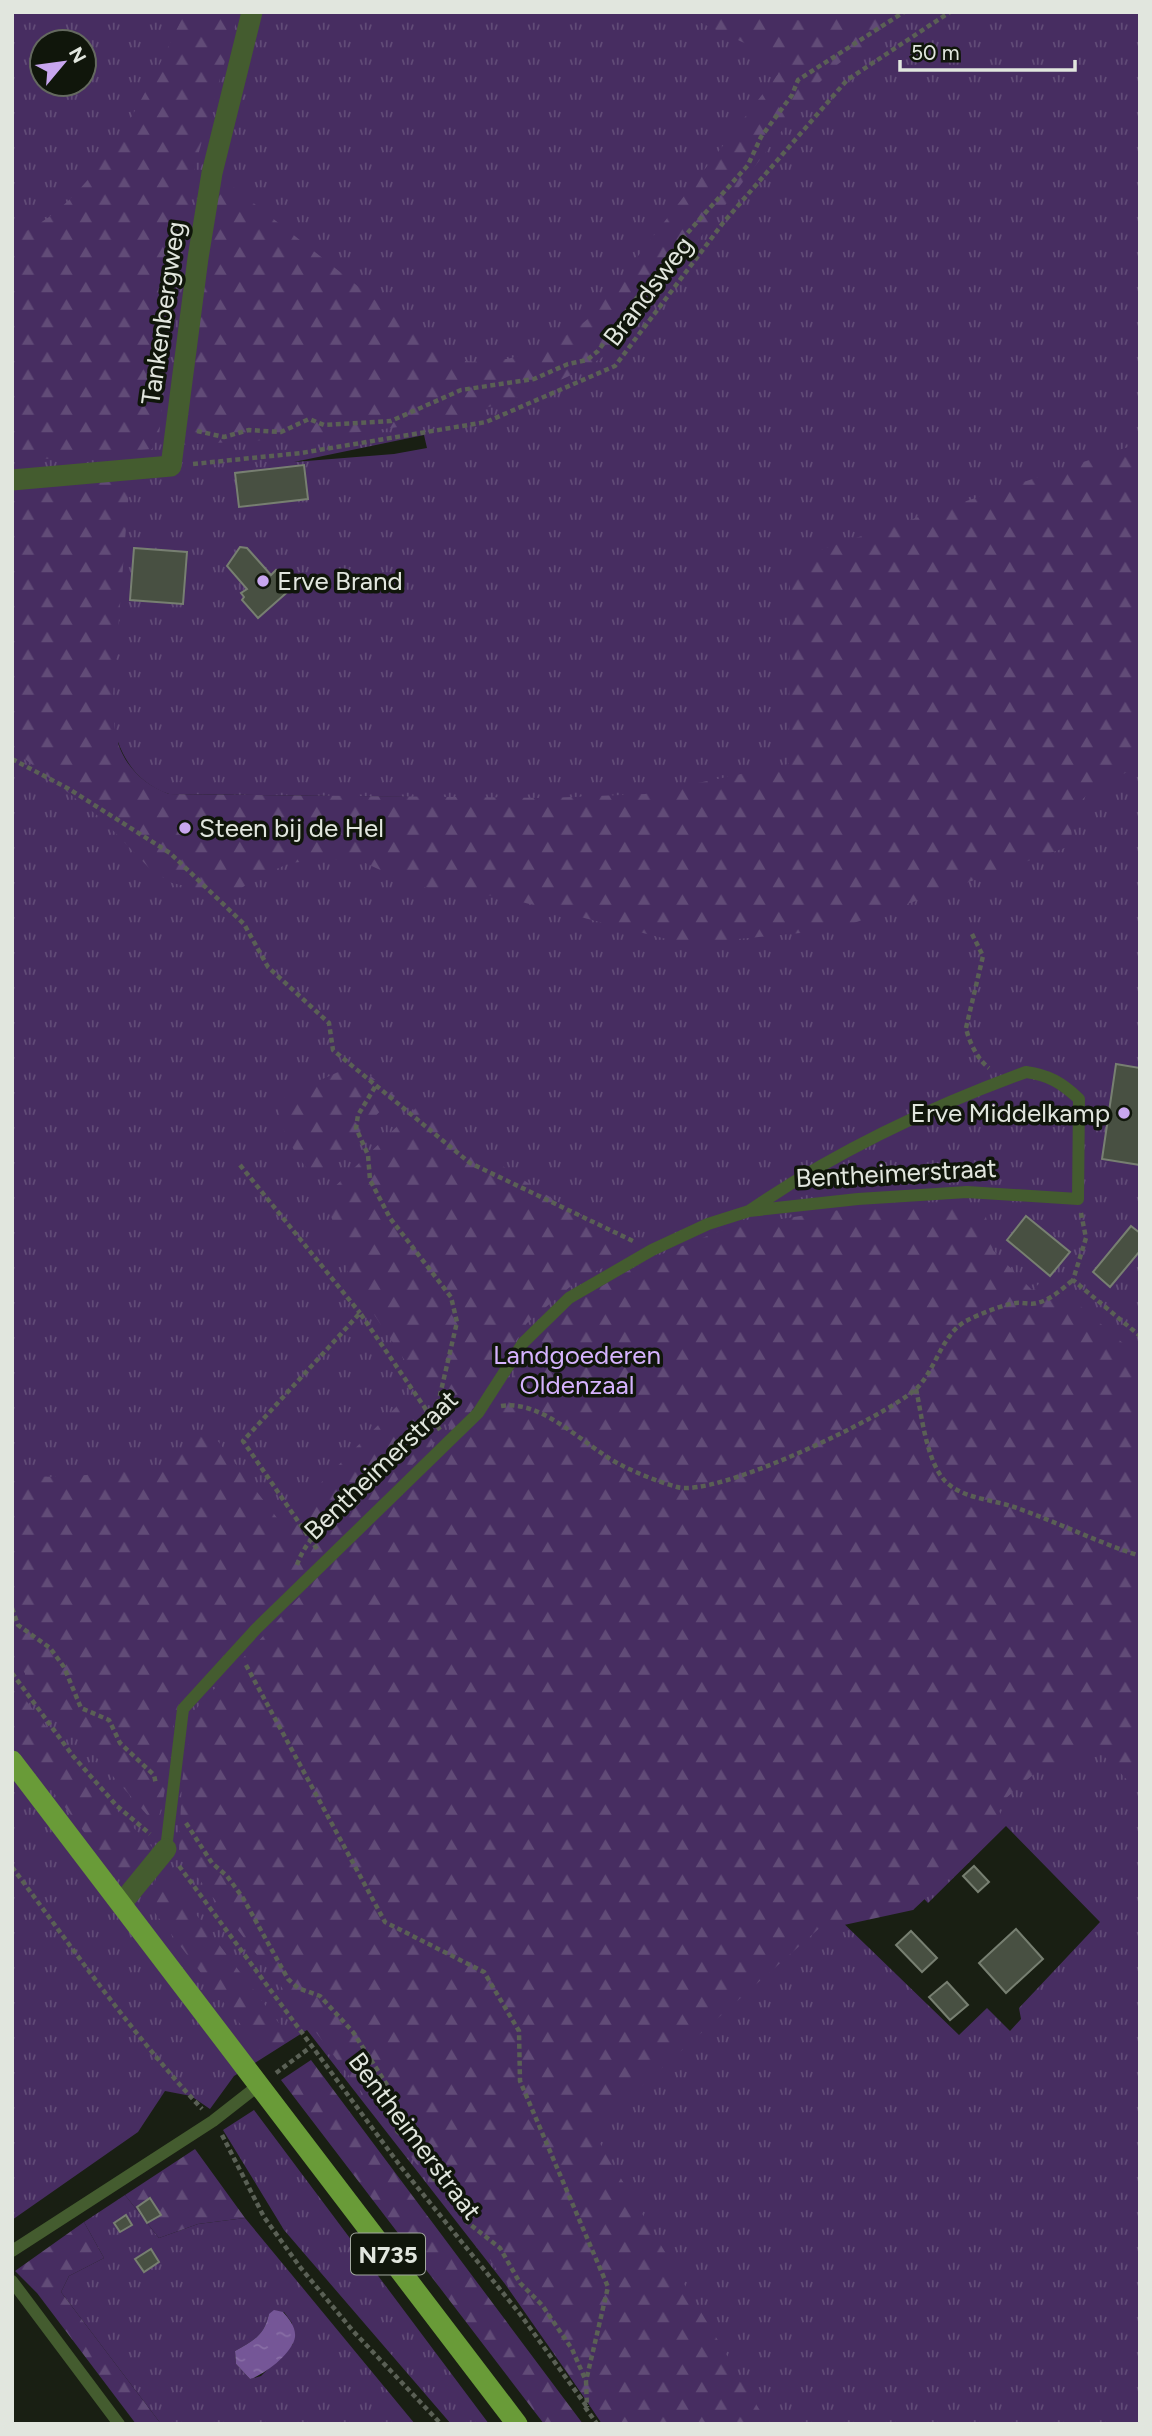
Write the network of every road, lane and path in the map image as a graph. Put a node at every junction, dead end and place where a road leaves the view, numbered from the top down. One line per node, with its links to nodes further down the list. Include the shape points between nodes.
1 (252, 12): 4 (street, Tankenbergweg, via 212,173)
2 (904, 12): 4 (path, via 798,80 748,165 683,238 587,360 534,379 461,390 391,421 324,425 309,419 281,432 249,430 224,437)
3 (950, 12): 5 (path, Brandsweg, via 847,80 723,223 615,366 486,422 301,453)
4 (176, 424): 5 (street, Tankenbergweg)
5 (171, 466): 6 (street)
6 (12, 480)
7 (12, 760): 10 (path, via 69,789 170,853 244,924 268,967 329,1023 333,1050)
8 (972, 934): 9 (path, via 983,956 966,1028 968,1039 982,1063)
9 (1004, 1080): 12 (lane, Bentheimerstraat, via 1026,1072 1046,1075 1079,1099); 13 (lane, Bentheimerstraat, via 872,1136 808,1170)
10 (375, 1087): 14 (path, via 470,1163); 20 (path, via 358,1115 356,1128 368,1155 370,1180 390,1218 451,1297 457,1322)
11 (240, 1165): 16 (path)
12 (1078, 1199): 13 (lane, Bentheimerstraat, via 967,1192); 15 (path, via 1086,1238)
13 (749, 1211): 14 (lane, Bentheimerstraat)
14 (652, 1250): 19 (lane, Bentheimerstraat, via 590,1284 546,1317 523,1343)
15 (1073, 1280): 17 (path); 18 (path, via 1037,1303 1016,1303 964,1322)
16 (360, 1313): 20 (path); 23 (path, via 243,1441)
17 (1140, 1336)
18 (916, 1388): 19 (path, via 888,1409 806,1451 704,1486 681,1488 621,1466 550,1418 511,1405); 22 (path, via 931,1451 943,1478 957,1491 1014,1507)
19 (478, 1413): 21 (lane, Bentheimerstraat)
20 (434, 1422): 21 (path)
21 (448, 1442): 23 (lane, Bentheimerstraat)
22 (1140, 1556)
23 (324, 1560): 25 (lane, Bentheimerstraat)
24 (12, 1608): 28 (path, via 18,1625 50,1648 64,1667 82,1708 109,1720 127,1753 154,1775 161,1798)
25 (237, 1649): 28 (lane, Bentheimerstraat, via 183,1710); 37 (path, via 384,1922 484,1972 519,2031 520,2081 608,2287)
26 (12, 1673): 29 (path, Bentheimerstraat, via 73,1756 116,1805)
27 (12, 1760): 31 (main road, N735)
28 (170, 1808): 29 (lane, Bentheimerstraat); 37 (path, via 243,1898 288,1979 320,1996 353,2032 389,2088 396,2130 413,2145 434,2179 463,2198 467,2222 500,2248 520,2283 542,2305 576,2355)
29 (166, 1849): 31 (street); 32 (path, Bentheimerstraat)
30 (12, 1867): 34 (path, via 135,2033)
31 (121, 1904): 33 (main road, N735)
32 (312, 2046): 33 (path); 38 (path, Bentheimerstraat)
33 (259, 2085): 34 (lane); 41 (main road, N735)
34 (213, 2121): 35 (lane); 40 (path, via 264,2217 300,2267)
35 (12, 2251)
36 (12, 2281): 39 (lane)
37 (586, 2381): 38 (path)
38 (587, 2407): 42 (path, via 574,2391)
39 (118, 2424)
40 (441, 2424)
41 (517, 2424)
42 (597, 2424)

